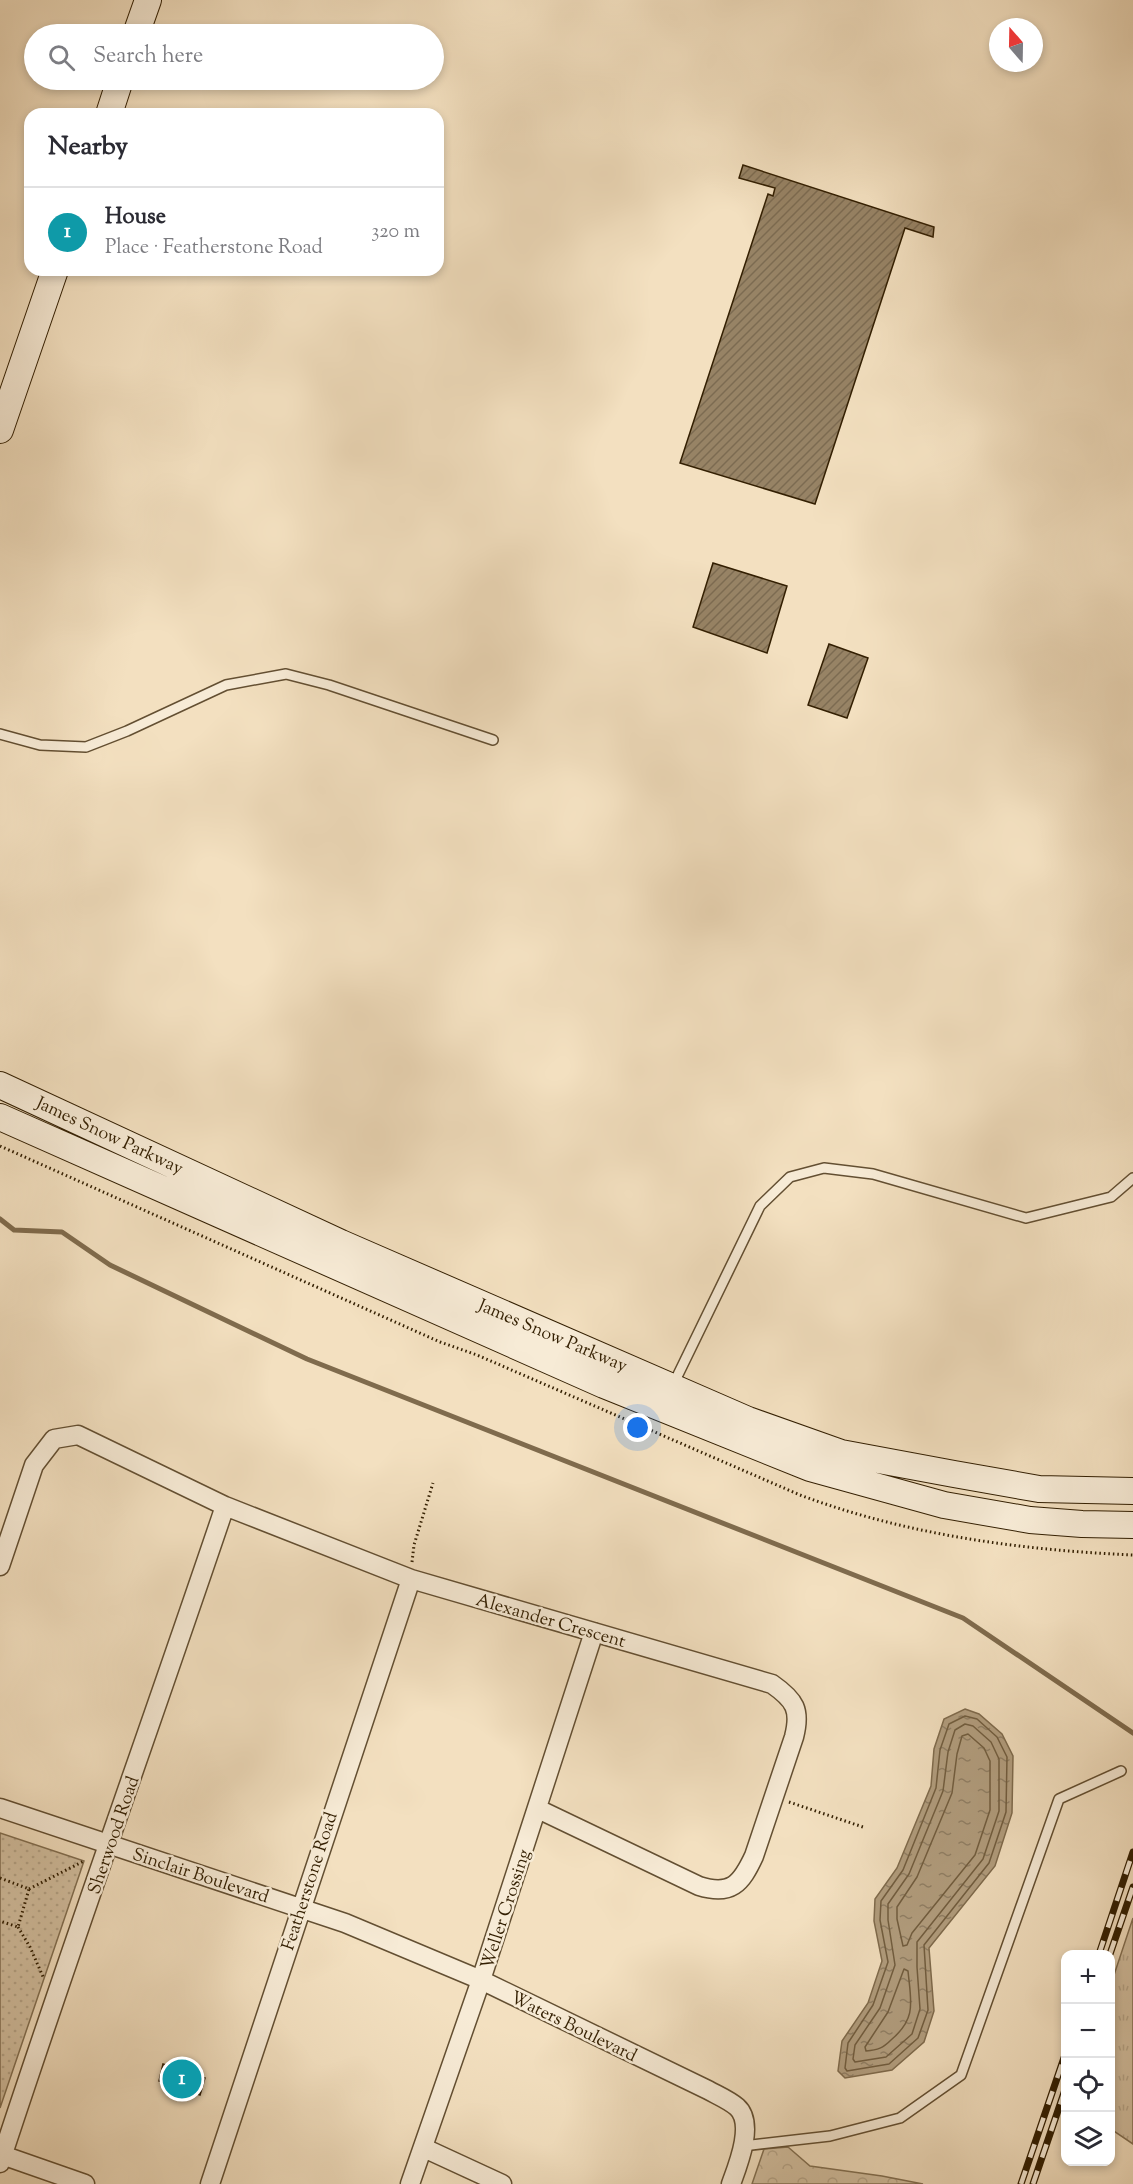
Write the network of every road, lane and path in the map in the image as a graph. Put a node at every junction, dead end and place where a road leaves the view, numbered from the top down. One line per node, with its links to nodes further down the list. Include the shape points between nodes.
1 (148, 0): 2 (main road)
2 (140, 24)
3 (116, 90): 4 (main road)
4 (110, 108)
5 (53, 276): 6 (main road)
6 (0, 430)
7 (0, 734): 8 (lane, via 40,745 86,747 226,685 286,674)
8 (493, 740)
9 (0, 1085): 12 (main road, James Snow Parkway, via 352,1248)
10 (0, 1117): 16 (main road, James Snow Parkway, via 604,1385 810,1468 944,1505 1030,1520)
11 (1133, 1178): 12 (lane, via 1111,1197 1026,1218 873,1174 824,1168 790,1177 760,1206)
12 (672, 1387): 14 (main road, James Snow Parkway, via 748,1420 841,1453 1039,1489)
13 (433, 1483): 18 (path, via 414,1545)
14 (1133, 1491)
15 (225, 1506): 17 (street, Alexander Crescent, via 78,1435 54,1439 34,1465); 18 (street, Alexander Crescent); 25 (street, Sherwood Road)
16 (1133, 1525)
17 (0, 1566)
18 (411, 1579): 19 (street, Alexander Crescent); 28 (street, Featherstone Road)
19 (594, 1632): 21 (street, Alexander Crescent, via 772,1684 788,1695 797,1714 797,1725); 23 (street, Weller Crossing)
20 (1121, 1771): 33 (lane, via 1059,1799 961,2075 900,2118 830,2136)
21 (773, 1797): 23 (street, Alexander Crescent, via 747,1870 738,1883 721,1891 699,1886); 24 (path)
22 (0, 1809): 25 (street, Sinclair Boulevard)
23 (538, 1809): 31 (street, Weller Crossing)
24 (862, 1827)
25 (110, 1845): 27 (path); 28 (street, Sinclair Boulevard); 32 (street, Sherwood Road)
26 (0, 1878): 27 (path)
27 (29, 1889): 30 (path)
28 (300, 1907): 31 (street, Waters Boulevard); 37 (street, Featherstone Road)
29 (0, 1921): 30 (path)
30 (18, 1927): 32 (path)
31 (481, 1980): 33 (street, Waters Boulevard, via 739,2108 745,2127); 34 (street, Weller Crossing)
32 (54, 2000): 35 (street, Sherwood Road)
33 (743, 2146): 40 (street, Waters Boulevard)
34 (424, 2148): 38 (street, Weller Crossing); 39 (street)
35 (1, 2159): 36 (street)
36 (85, 2184)
37 (210, 2184)
38 (410, 2184)
39 (502, 2184)
40 (731, 2184)

